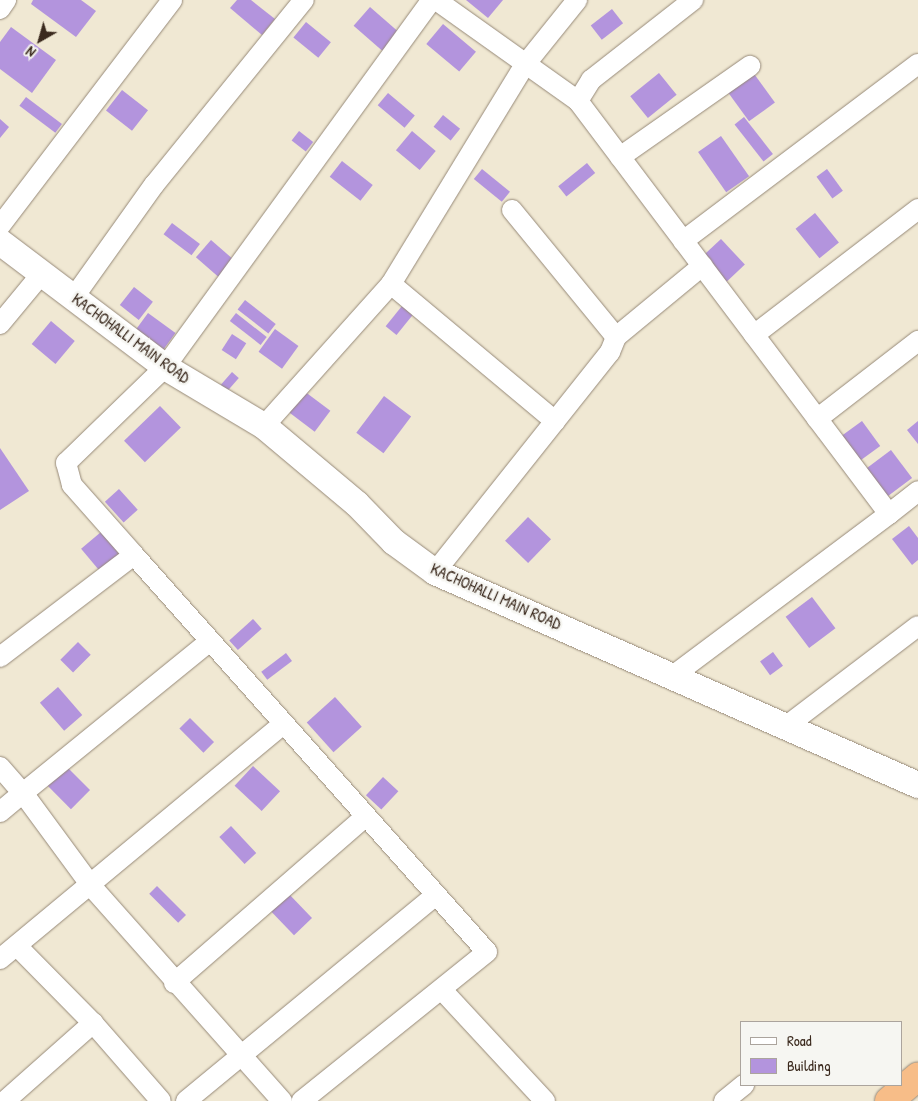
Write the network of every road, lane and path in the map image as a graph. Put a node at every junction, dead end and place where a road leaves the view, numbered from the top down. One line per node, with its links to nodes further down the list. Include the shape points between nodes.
1 (172, 0): 14 (street)
2 (304, 0): 20 (street, via 154,185)
3 (432, 0): 25 (street)
4 (436, 0): 8 (street)
5 (577, 0): 8 (street)
6 (693, 0): 10 (street, via 591,80)
7 (918, 64): 15 (street)
8 (524, 66): 10 (street); 19 (street)
9 (750, 66): 11 (street)
10 (578, 100): 11 (street)
11 (620, 157): 15 (street)
12 (918, 209): 22 (street)
13 (512, 210): 23 (street)
14 (0, 226)
15 (683, 241): 17 (street)
16 (0, 242): 18 (street, KACHOHALLI MAIN ROAD)
17 (702, 266): 22 (street); 23 (street)
18 (43, 272): 20 (street, KACHOHALLI MAIN ROAD); 21 (street)
19 (390, 284): 27 (street); 28 (street)
20 (74, 297): 25 (street, KACHOHALLI MAIN ROAD)
21 (0, 324)
22 (754, 335): 26 (street)
23 (616, 337): 27 (street)
24 (918, 341): 26 (street)
25 (165, 367): 28 (street, KACHOHALLI MAIN ROAD); 31 (street, via 66,463 72,485)
26 (817, 419): 30 (street)
27 (555, 421): 32 (street)
28 (264, 426): 32 (street, KACHOHALLI MAIN ROAD, via 357,504 394,542)
29 (918, 491): 30 (street)
30 (889, 514): 36 (street)
31 (134, 555): 34 (street); 35 (street)
32 (435, 572): 36 (street, KACHOHALLI MAIN ROAD)
33 (918, 626): 38 (street)
34 (210, 641): 37 (street); 41 (street)
35 (0, 657)
36 (674, 675): 38 (street, KACHOHALLI MAIN ROAD)
37 (283, 724): 43 (street); 44 (street)
38 (788, 725): 40 (street, KACHOHALLI MAIN ROAD)
39 (0, 767): 41 (street)
40 (918, 785)
41 (23, 793): 42 (street); 44 (street)
42 (0, 812)
43 (365, 817): 45 (street); 48 (street)
44 (92, 888): 46 (street); 48 (street)
45 (435, 896): 49 (street, via 487,952); 51 (street)
46 (17, 946): 47 (street); 50 (street)
47 (0, 959)
48 (174, 983): 51 (street)
49 (443, 991): 58 (street); 59 (street)
50 (92, 1023): 54 (street); 55 (street)
51 (243, 1056): 56 (street); 57 (street)
52 (918, 1077): 61 (highway)
53 (743, 1086): 60 (street)
54 (5, 1101)
55 (161, 1101)
56 (186, 1101)
57 (282, 1101)
58 (302, 1101)
59 (545, 1101)
60 (724, 1101)
61 (889, 1101)

